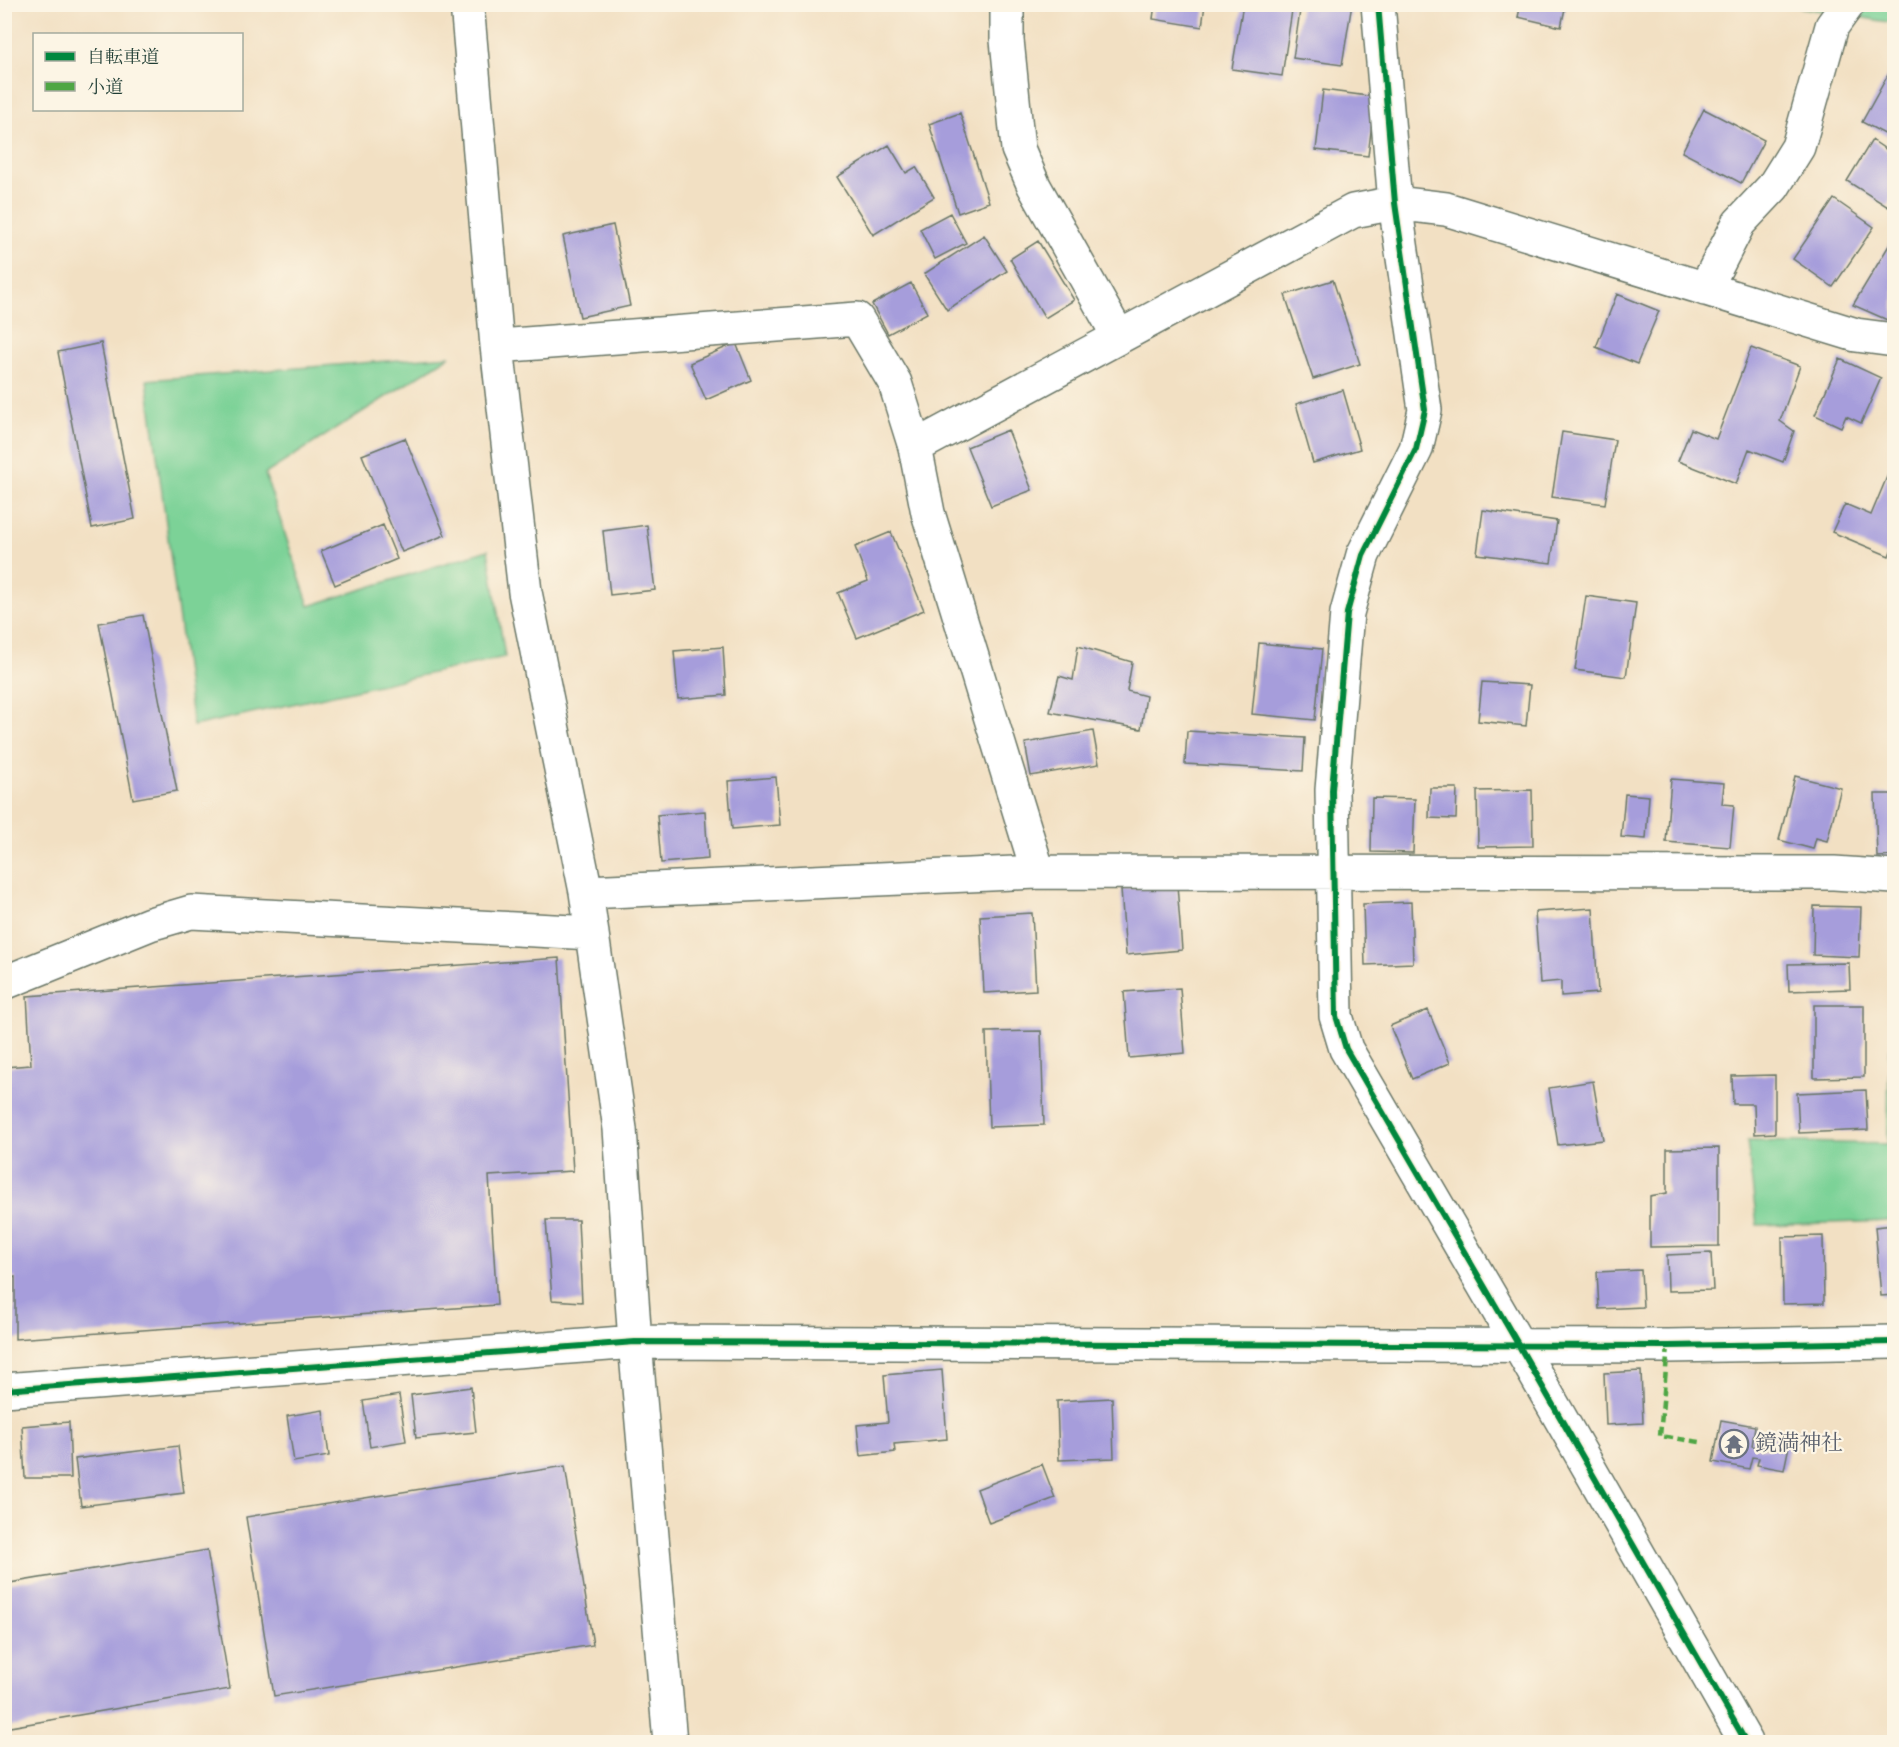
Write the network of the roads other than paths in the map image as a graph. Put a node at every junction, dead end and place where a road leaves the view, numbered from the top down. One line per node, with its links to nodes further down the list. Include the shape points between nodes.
1 (467, 4): 9 (street)
2 (1007, 4): 7 (street, via 1018,149 1034,186)
3 (1378, 4): 5 (street)
4 (1848, 4): 6 (street, via 1832,26 1798,147 1773,187 1739,223)
5 (1395, 203): 6 (street, via 1446,209); 7 (street, via 1353,211); 12 (street, via 1425,410 1416,449 1362,555 1347,613 1332,790)
6 (1705, 289): 8 (street, via 1856,335)
7 (1119, 337): 10 (street)
8 (1894, 340)
9 (497, 346): 10 (street, via 857,319 895,383); 14 (street, via 525,592)
10 (915, 447): 11 (street, via 928,513)
11 (1038, 872): 12 (street); 14 (street)
12 (1332, 874): 13 (street); 19 (street, via 1336,1016 1346,1049)
13 (1894, 876)
14 (586, 891): 15 (street)
15 (592, 933): 16 (street, via 191,912 150,924); 17 (street, via 620,1129)
16 (4, 983)
17 (635, 1342): 19 (street); 20 (street); 21 (street)
18 (1894, 1342): 19 (street)
19 (1518, 1344): 22 (street)
20 (4, 1390)
21 (670, 1743)
22 (1746, 1743)

